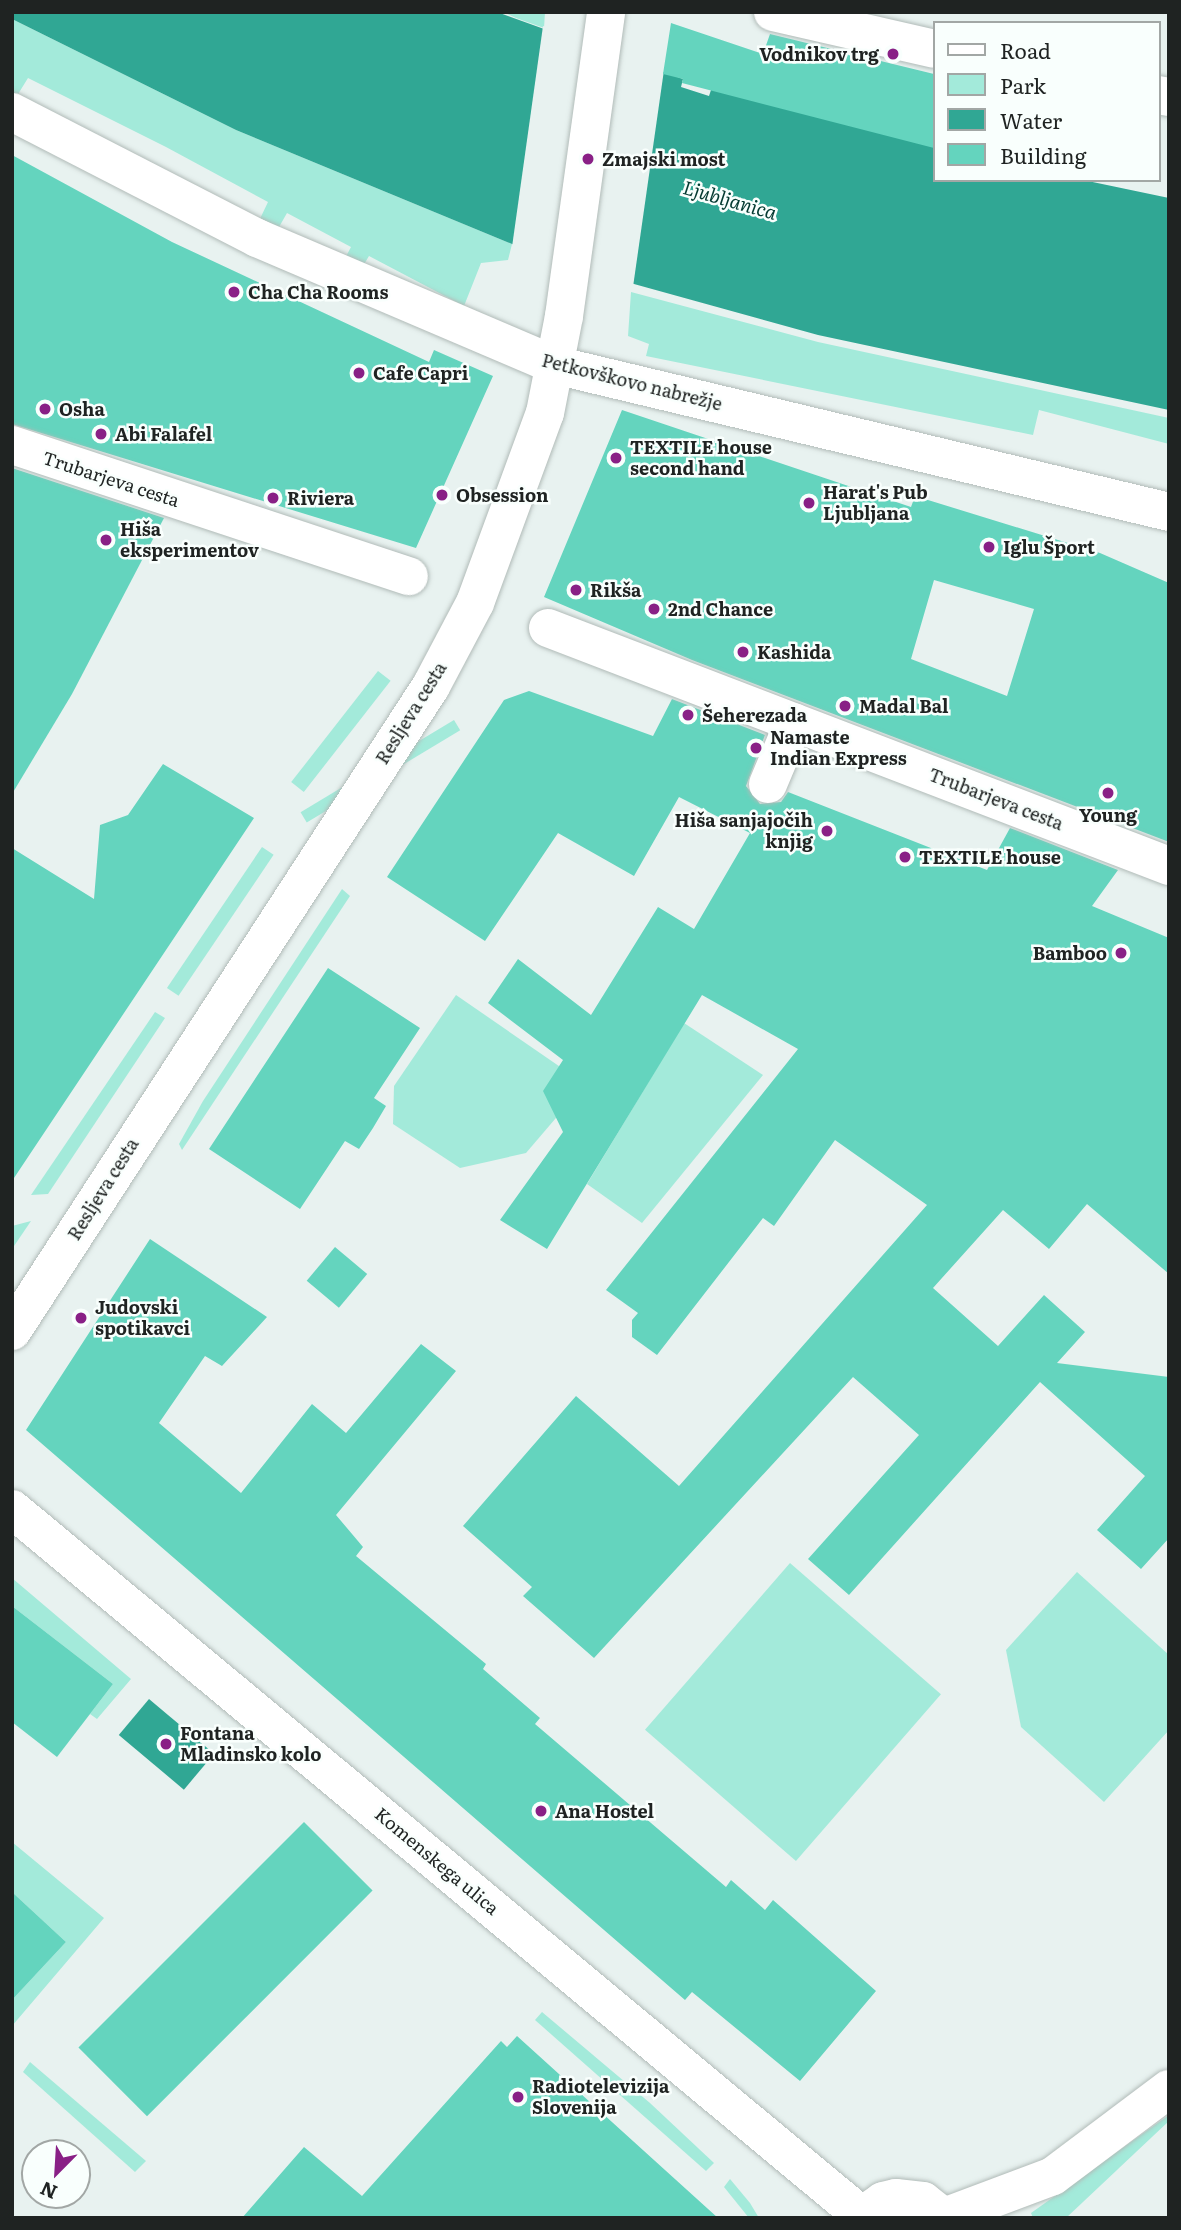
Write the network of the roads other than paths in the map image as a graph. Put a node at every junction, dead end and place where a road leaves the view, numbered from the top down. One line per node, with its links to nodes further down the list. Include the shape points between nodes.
1 (773, 12): 3 (main road)
2 (606, 13): 5 (main road, Resljeva cesta)
3 (932, 49)
4 (12, 112): 5 (main road, Petkovškovo nabrežje, via 257,238)
5 (555, 365): 7 (main road, Petkovškovo nabrežje); 13 (main road, Resljeva cesta, via 545,413 475,603 431,686)
6 (12, 445): 8 (main road, Trubarjeva cesta)
7 (1169, 512)
8 (409, 576)
9 (548, 628): 10 (main road, Trubarjeva cesta)
10 (794, 722): 11 (main road); 12 (main road, Trubarjeva cesta)
11 (768, 784)
12 (1169, 866)
13 (12, 1331)
14 (12, 1509): 16 (main road, Komenskega ulica)
15 (1169, 2089): 17 (main road, via 1053,2176)
16 (860, 2216): 17 (main road, via 883,2201 910,2198 923,2201)
17 (945, 2218)

